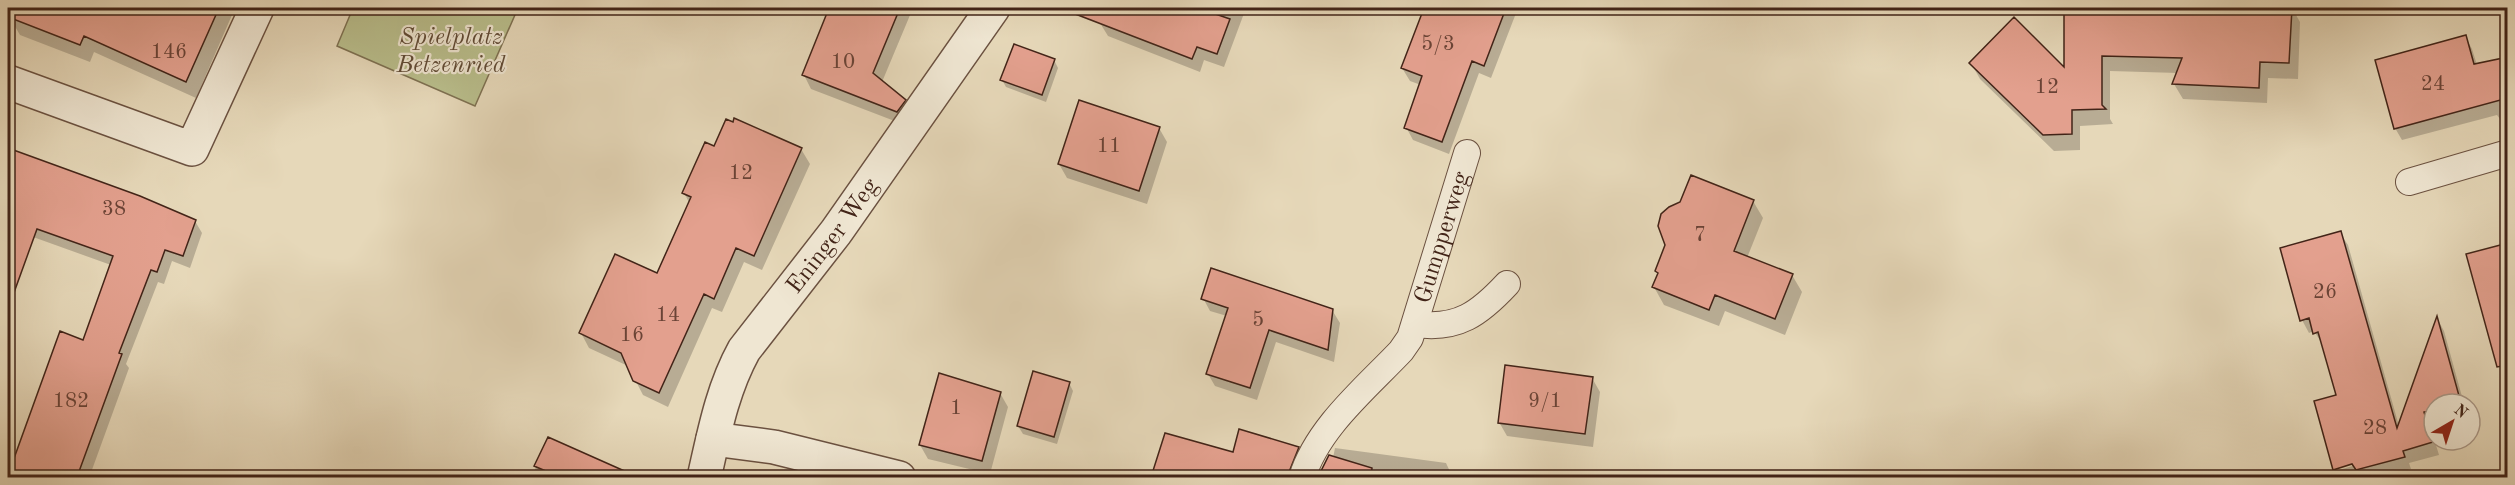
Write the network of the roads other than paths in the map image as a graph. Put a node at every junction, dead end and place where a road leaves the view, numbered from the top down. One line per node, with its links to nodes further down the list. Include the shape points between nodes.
1 (257, 8): 3 (street, via 192,149)
2 (993, 8): 9 (street, Eninger Weg, via 836,232 744,350 729,381)
3 (8, 82)
4 (1467, 153): 8 (lane, Gumpperweg)
5 (2508, 153): 6 (lane)
6 (2409, 182)
7 (1508, 284): 8 (lane, Gumpperweg, via 1480,310 1454,323)
8 (1416, 324): 12 (lane, Gumpperweg, via 1401,351 1319,439)
9 (713, 439): 10 (street, Eninger Weg); 11 (street, via 774,447)
10 (704, 477)
11 (899, 477)
12 (1302, 477)

